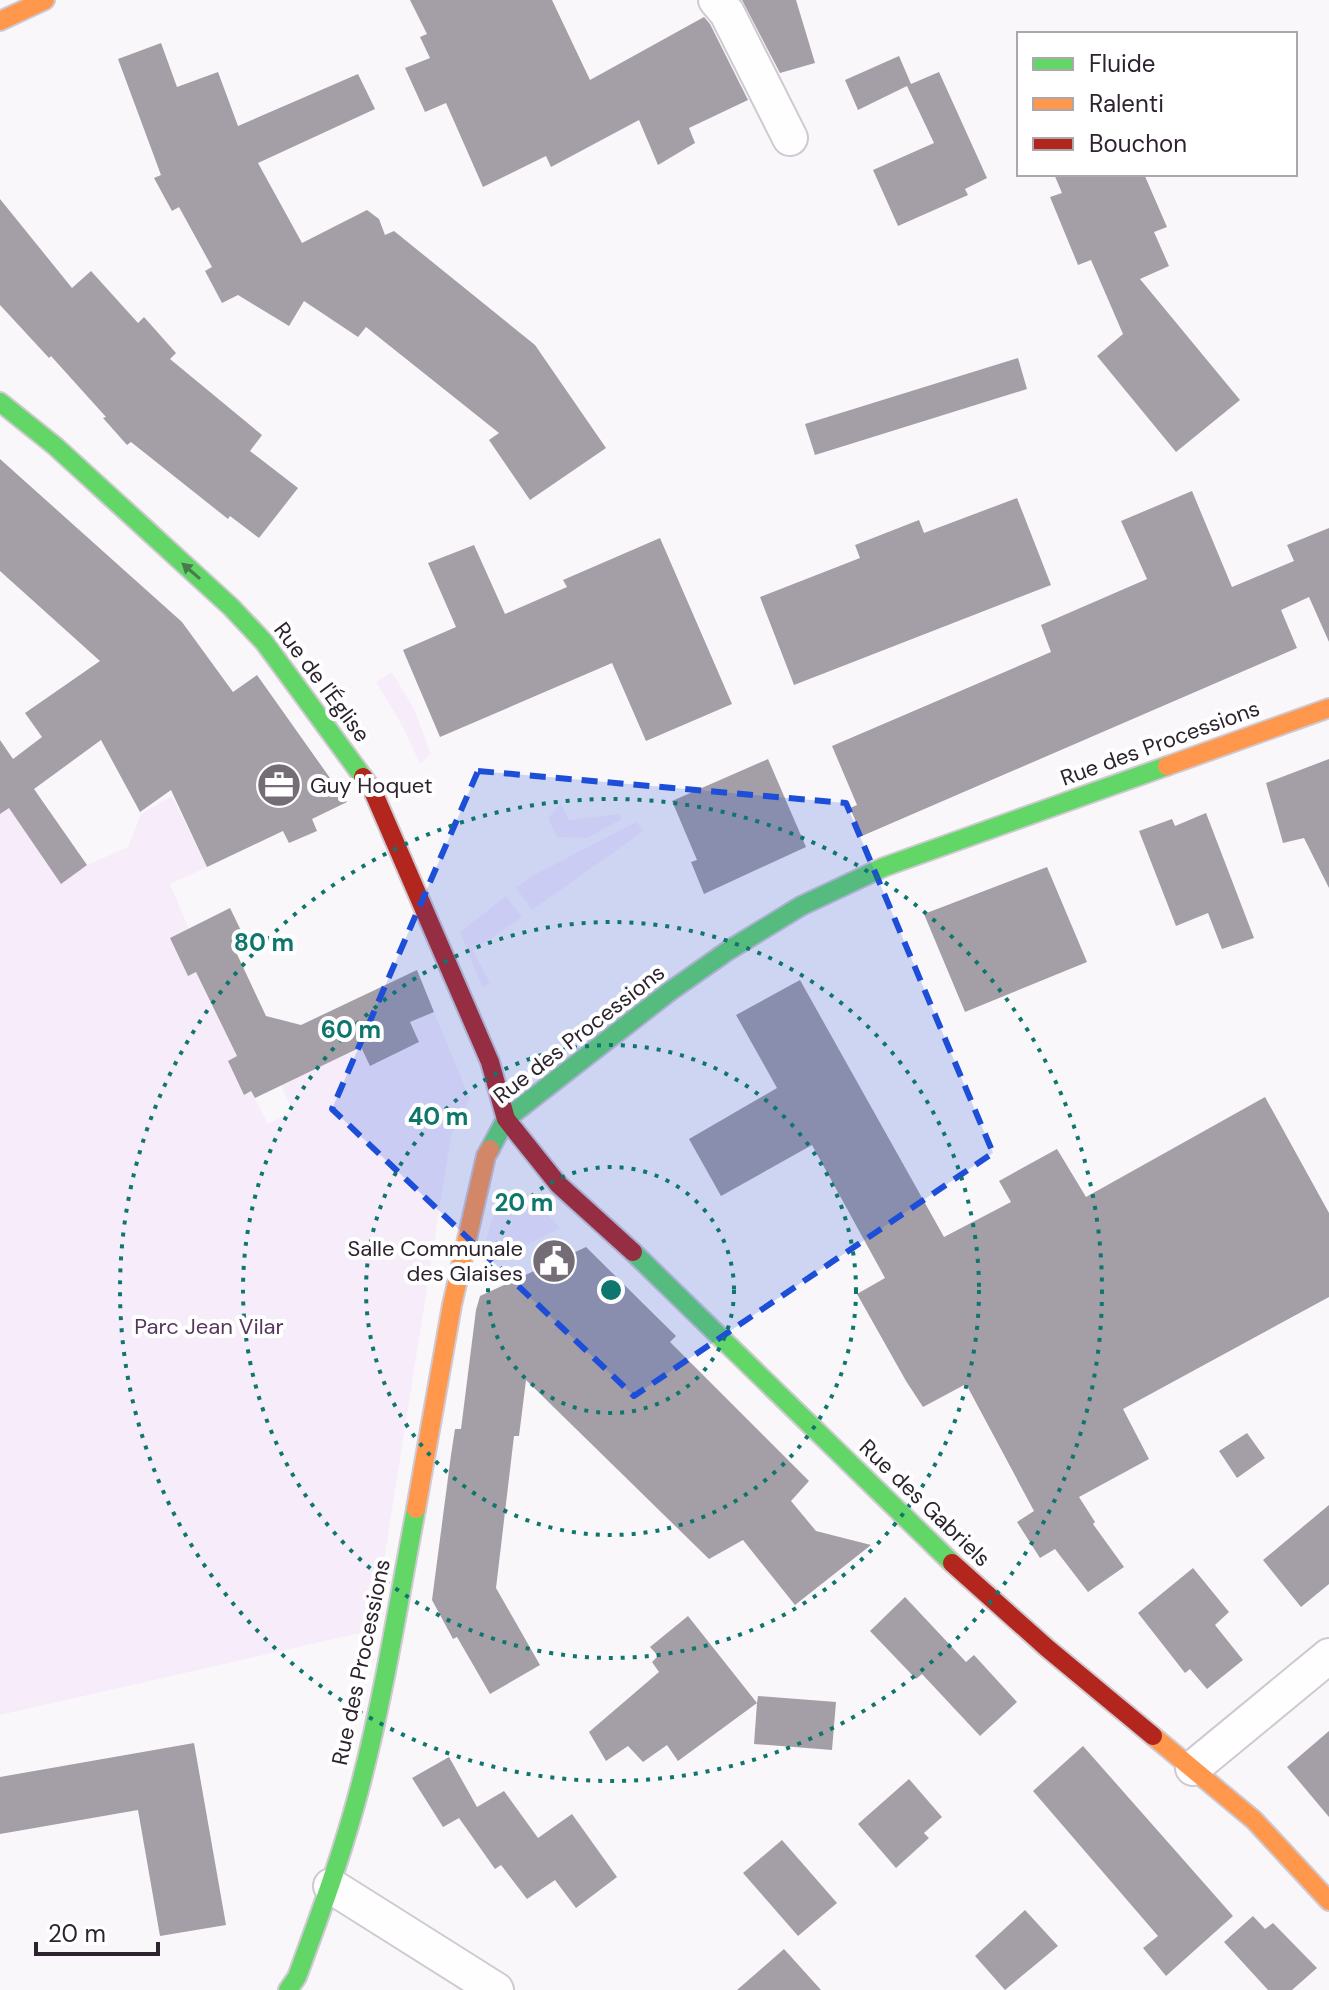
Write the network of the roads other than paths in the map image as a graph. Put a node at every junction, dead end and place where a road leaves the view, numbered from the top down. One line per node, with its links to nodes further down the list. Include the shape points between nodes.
1 (45, 0): 3 (street)
2 (716, 0): 4 (street)
3 (0, 21)
4 (790, 138)
5 (0, 402): 7 (street, Rue de l'Église, one-way to 5, via 490,1062 372,789 248,624)
6 (1329, 708): 7 (street, Rue des Processions, via 884,867 801,906 669,992)
7 (506, 1119): 9 (street, Rue des Gabriels, via 558,1184 928,1541); 10 (street, Rue des Processions, via 486,1156 452,1305 389,1657)
8 (1329, 1656): 9 (street)
9 (1193, 1768): 11 (street, Rue des Gabriels, via 1254,1820)
10 (331, 1886): 12 (street, Rue des Processions); 13 (street)
11 (1329, 1901)
12 (288, 1990)
13 (496, 1990)

